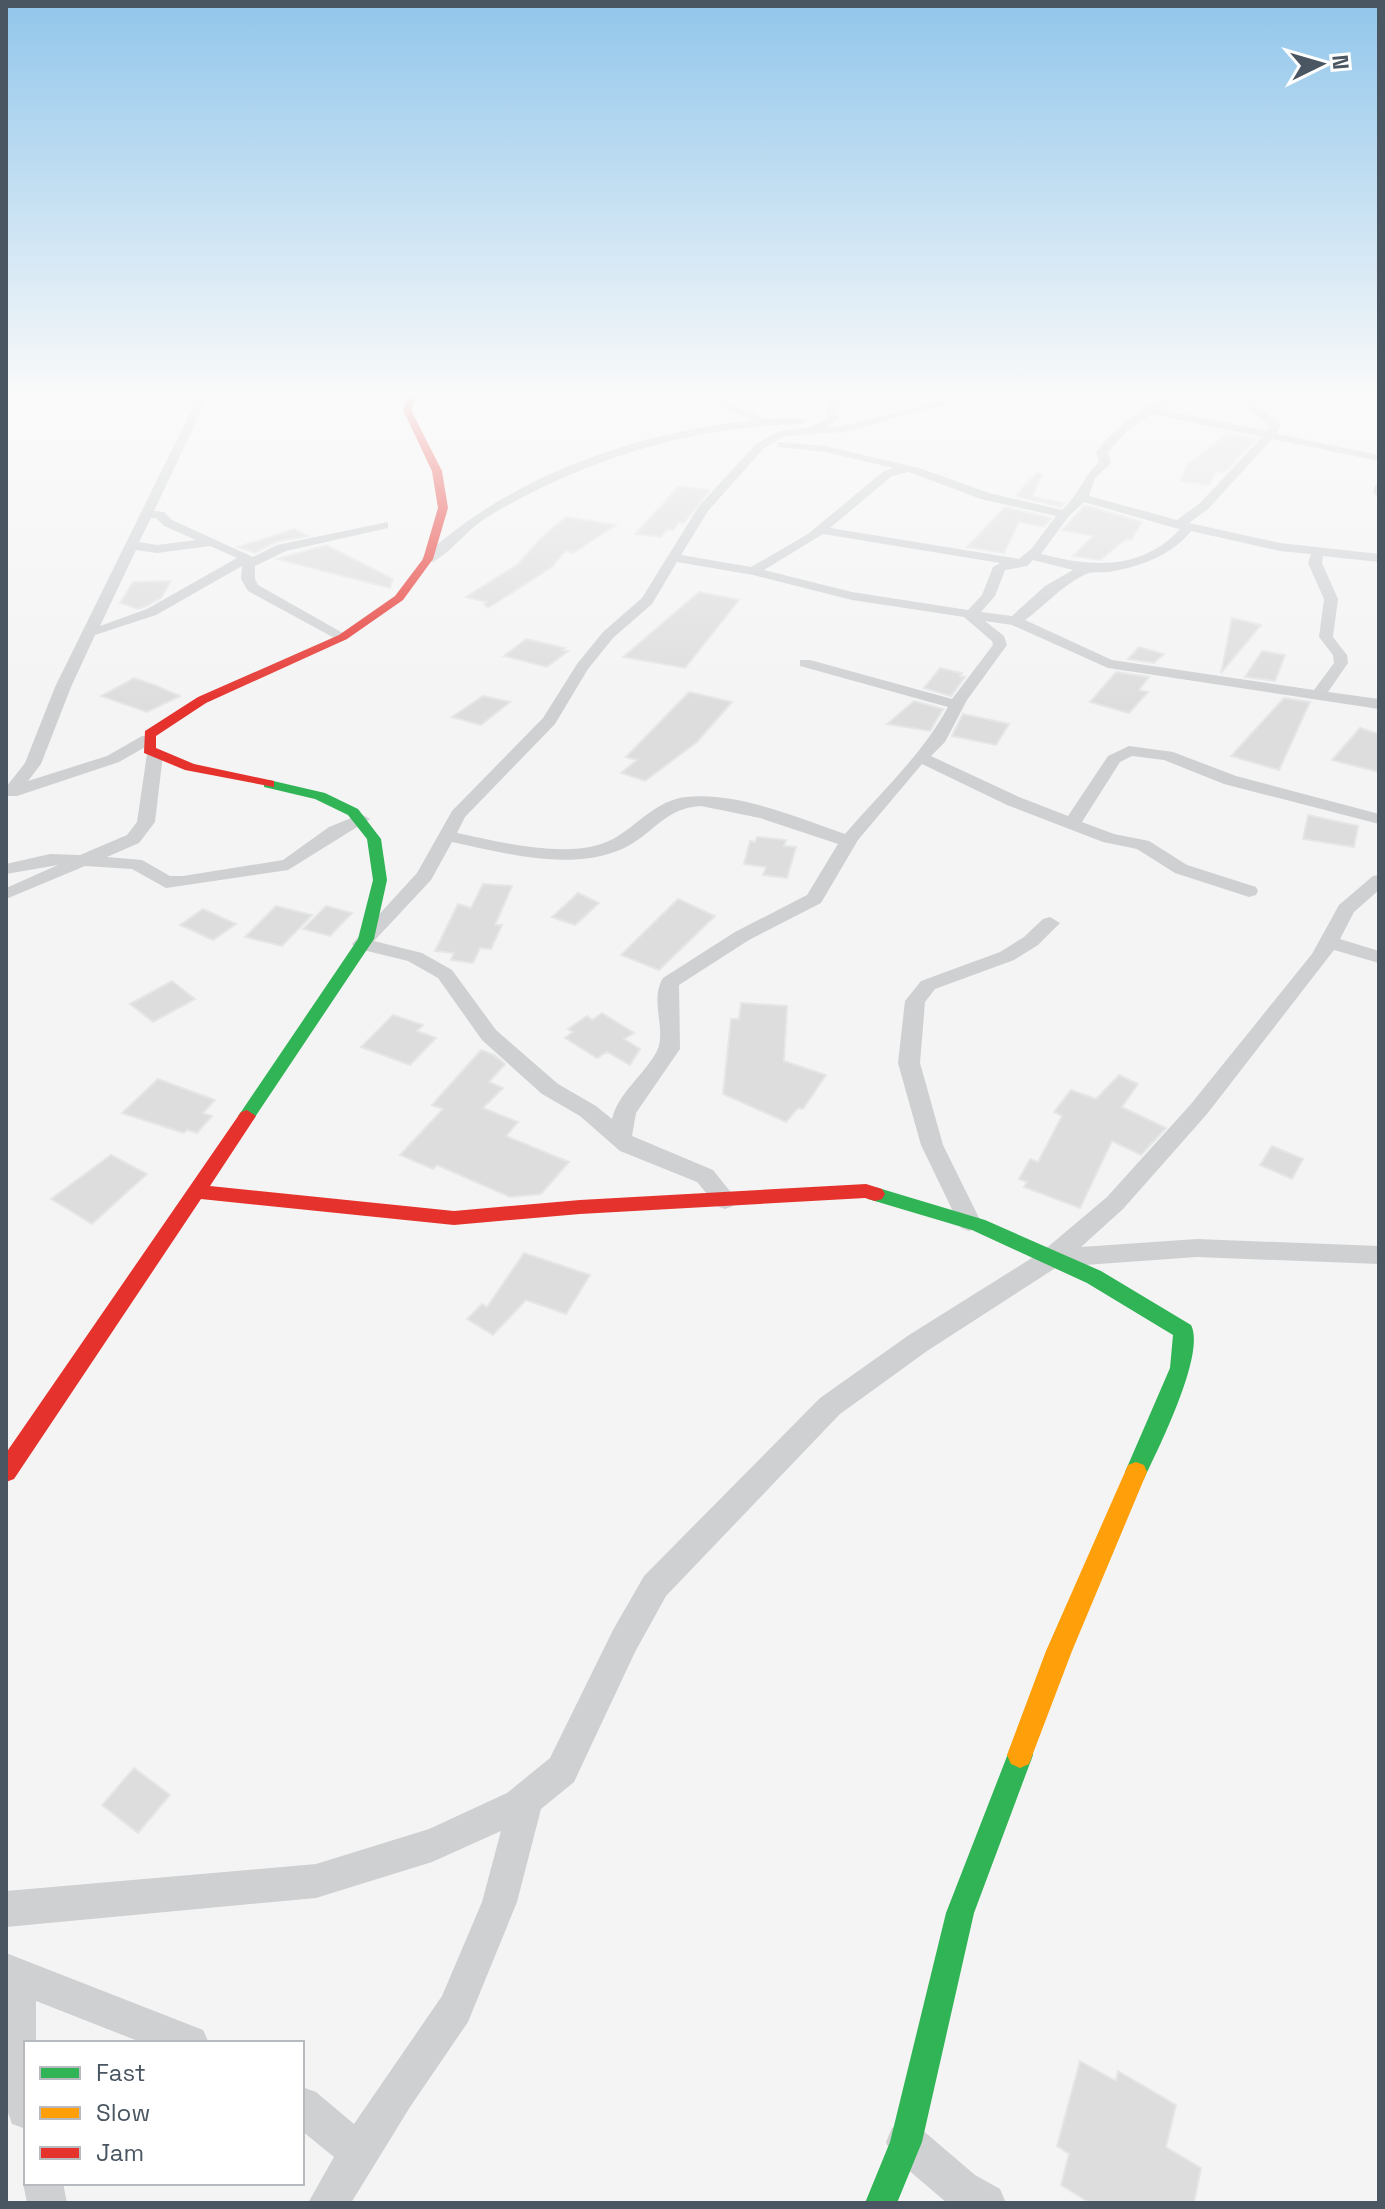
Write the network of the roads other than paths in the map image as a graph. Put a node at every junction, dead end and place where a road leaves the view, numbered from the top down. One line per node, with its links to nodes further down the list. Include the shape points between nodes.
1 (154, 498): 9 (street)
2 (442, 498): 19 (street)
3 (516, 498): 19 (street, via 479,516 447,550)
4 (713, 498): 17 (street)
5 (859, 498): 13 (street)
6 (994, 498): 10 (street)
7 (1082, 498): 10 (street); 12 (street)
8 (1211, 498): 12 (street)
9 (146, 514): 14 (street, via 160,515); 15 (street)
10 (1064, 514): 20 (street)
11 (384, 525): 21 (street)
12 (1184, 526): 16 (street); 22 (street, via 1182,537 1163,549 1111,568)
13 (821, 530): 20 (street); 23 (street)
14 (214, 541): 15 (street, via 157,549); 21 (street)
15 (131, 545): 26 (street)
16 (1318, 552): 18 (street); 29 (street, via 1315,563 1333,601 1326,637 1341,663)
17 (675, 558): 23 (street); 38 (street, via 647,601 617,624 582,667 549,721 458,815)
18 (1379, 558)
19 (428, 559): 27 (street, via 399,598)
20 (1027, 560): 22 (street); 24 (street, via 1000,567 988,596)
21 (248, 561): 26 (street, via 155,612); 27 (street, via 253,588)
22 (1086, 568): 25 (street, via 1050,589)
23 (753, 571): 24 (street, via 841,593)
24 (970, 614): 25 (street); 31 (street, via 1000,645)
25 (1015, 621): 29 (street, via 1108,664)
26 (90, 632): 34 (street, via 33,764)
27 (343, 637): 32 (street, via 202,700 150,734)
28 (805, 663): 31 (street)
29 (1319, 694): 30 (street)
30 (1379, 704)
31 (956, 705): 33 (street, via 937,742)
32 (152, 746): 34 (street); 35 (street, via 183,765 326,795); 40 (street, via 144,824 130,841)
33 (921, 757): 37 (street); 39 (street)
34 (9, 793)
35 (361, 819): 40 (street, via 335,831 300,859 275,868 172,883 136,864); 46 (street, via 379,853 380,869 376,908)
36 (1379, 819): 37 (street, via 1230,780 1167,755 1129,751 1114,759)
37 (1072, 824): 43 (street, via 1143,845 1181,869)
38 (447, 836): 39 (street, via 544,851 592,851 618,844 675,804 705,802); 46 (street, via 425,876)
39 (849, 842): 49 (street, via 814,899 670,982 669,1049 625,1112)
40 (82, 861): 41 (street, via 50,859); 44 (street)
41 (7, 873): 44 (street)
42 (1379, 880): 47 (street, via 1346,909)
43 (1249, 891)
44 (6, 895)
45 (1050, 923): 52 (street, via 1007,956 928,985 915,1001 909,1063 932,1145)
46 (364, 941): 49 (street, via 415,957 445,974 500,1045 550,1089); 50 (street)
47 (1328, 942): 48 (street); 54 (street, via 1199,1109 1115,1203)
48 (1379, 957)
49 (620, 1138): 51 (street, via 640,1152 705,1176)
50 (194, 1191): 51 (street, via 454,1218); 55 (street)
51 (725, 1200): 52 (street, via 866,1191)
52 (969, 1222): 54 (street)
53 (1379, 1255): 54 (street, via 1197,1248)
54 (1052, 1258): 56 (street, via 830,1406 772,1465 655,1586 562,1770); 62 (street, via 1184,1331 1181,1368 1064,1636 960,1913)
55 (6, 1472)
56 (527, 1798): 57 (street, via 432,1845 316,1881); 63 (street, via 499,1902 455,2009)
57 (6, 1909)
58 (13, 1974): 59 (street); 60 (street)
59 (186, 2041)
60 (24, 2093)
61 (304, 2108): 63 (street)
62 (906, 2142): 65 (street); 66 (street, via 961,2189)
63 (359, 2153): 64 (street)
64 (328, 2203)
65 (881, 2203)
66 (986, 2203)

